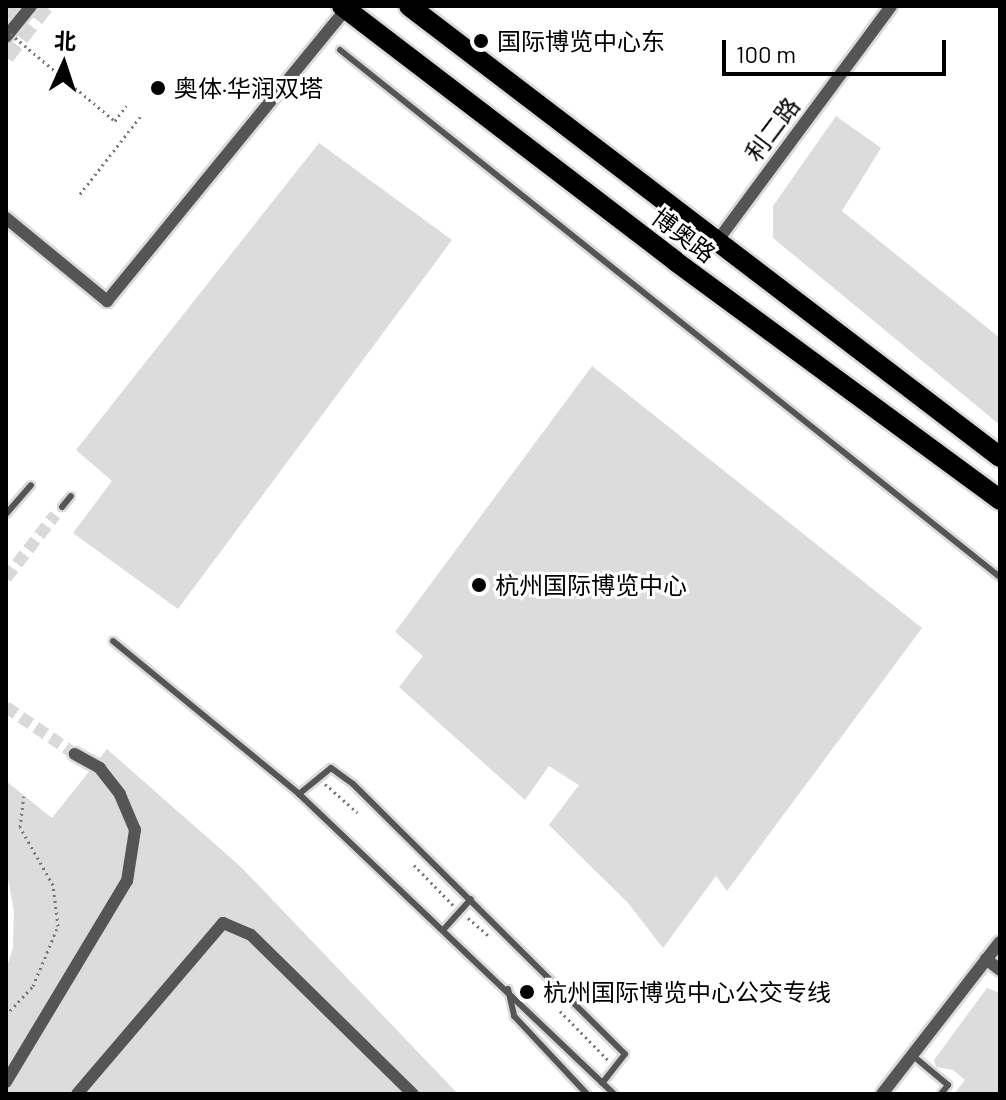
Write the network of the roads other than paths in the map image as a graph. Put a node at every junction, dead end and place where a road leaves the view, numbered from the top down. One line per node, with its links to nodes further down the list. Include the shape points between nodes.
1 (31, 6): 5 (street)
2 (409, 6): 8 (main road, 博奥路)
3 (891, 6): 8 (street, 利二路)
4 (344, 8): 7 (street, via 107,301); 12 (main road, 博奥路)
5 (6, 37)
6 (340, 50): 16 (lane)
7 (6, 218)
8 (718, 240): 9 (main road, 博奥路)
9 (1000, 457)
10 (31, 485): 13 (lane)
11 (71, 496): 14 (lane)
12 (1000, 500)
13 (9, 505): 15 (lane)
14 (62, 507)
15 (6, 514)
16 (1000, 577)
17 (113, 641): 19 (lane)
18 (75, 754): 27 (street, via 100,768 135,830 127,881)
19 (299, 794): 20 (lane, via 331,768); 21 (lane)
20 (471, 899): 21 (lane); 28 (lane, via 625,1054)
21 (444, 929): 25 (lane)
22 (1000, 942): 23 (street)
23 (986, 959): 24 (street); 26 (street)
24 (1000, 970)
25 (508, 989): 28 (lane); 31 (lane, via 514,1016)
26 (912, 1055): 33 (street); 34 (lane, via 948,1085)
27 (6, 1082)
28 (602, 1083): 32 (lane)
29 (77, 1094): 30 (street, via 223,923 251,935)
30 (413, 1094)
31 (587, 1094)
32 (614, 1094)
33 (882, 1094)
34 (941, 1094)

